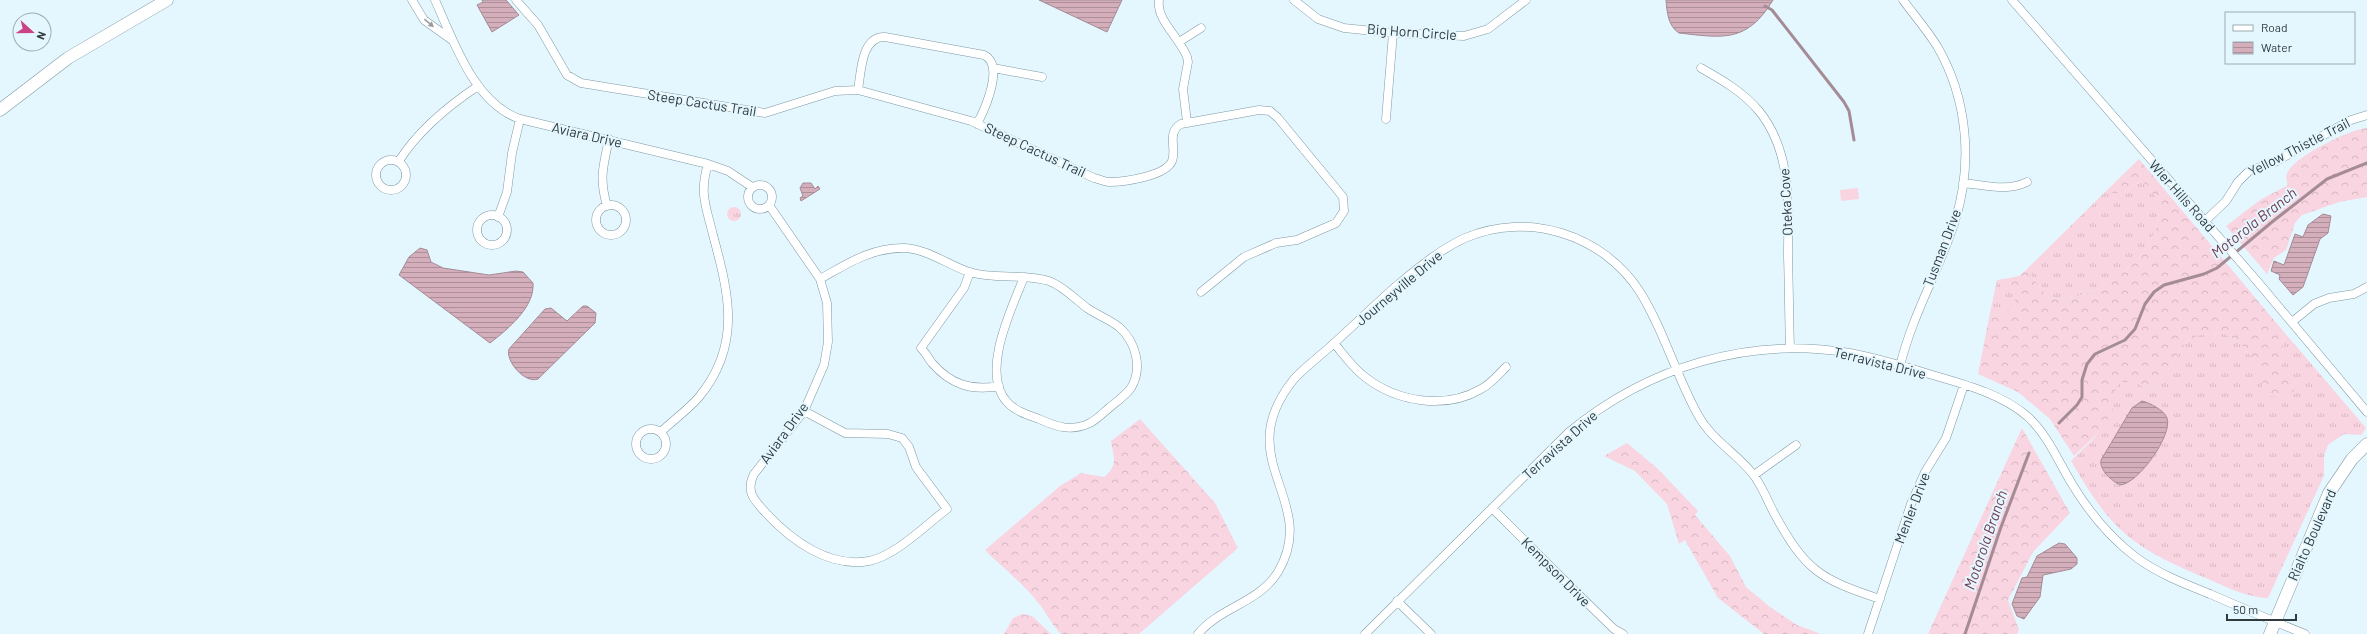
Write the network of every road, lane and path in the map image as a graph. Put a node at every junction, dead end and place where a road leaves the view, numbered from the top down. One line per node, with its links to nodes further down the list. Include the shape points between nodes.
1 (167, 0): 19 (street, via 68,58)
2 (412, 0): 12 (street, Aviara Drive, one-way to 12, via 424,20)
3 (435, 0): 12 (street, Aviara Drive)
4 (516, 0): 18 (street, Steep Cactus Trail, via 542,31 567,75 581,83 765,113 835,91)
5 (1159, 0): 13 (street, via 1160,13)
6 (1294, 0): 11 (street, Big Horn Circle, via 1326,23 1344,28)
7 (1526, 0): 11 (street, Big Horn Circle, via 1500,22 1476,34 1464,36)
8 (1902, 0): 29 (street, Tusman Drive, via 1937,47 1957,94 1963,116)
9 (2012, 0): 34 (street, Wier Hills Road)
10 (1201, 28): 13 (street)
11 (1393, 33): 22 (street)
12 (453, 40): 17 (street, Aviara Drive)
13 (1179, 42): 23 (street, via 1188,62 1183,89)
14 (993, 68): 16 (street); 18 (street, via 990,60 984,55 879,36 871,41 866,49); 24 (street, via 988,102)
15 (1701, 68): 42 (street, Oteka Cove, via 1730,85 1752,103 1780,148 1788,193)
16 (1042, 77)
17 (478, 86): 21 (street, Aviara Drive, via 503,112); 26 (street, via 451,104 405,152)
18 (858, 90): 24 (street, Steep Cactus Trail)
19 (0, 110)
20 (2367, 115): 34 (street, Yellow Thistle Trail, via 2352,120 2275,162 2249,171 2238,182 2226,201)
21 (520, 119): 25 (street, Aviara Drive); 33 (street, via 507,192)
22 (1386, 119)
23 (1186, 122): 24 (street, Steep Cactus Trail, via 1175,128 1172,137 1174,156 1164,171 1108,182 1094,178); 39 (street, via 1259,110 1270,111 1343,197 1345,206 1336,223 1297,240 1276,243 1244,257)
24 (977, 124)
25 (609, 140): 27 (street, Aviara Drive); 32 (street, via 601,176)
26 (399, 162)
27 (708, 164): 30 (street, Aviara Drive, via 728,171); 50 (street, via 702,188 727,288 729,316 726,340 718,365 706,388)
28 (2027, 182): 29 (street, via 2004,188)
29 (1963, 183): 43 (street, Tusman Drive, via 1954,222 1921,302)
30 (752, 187): 31 (street, Aviara Drive, via 762,184 767,186 772,195); 31 (street, via 748,197 753,207 764,208)
31 (769, 205): 37 (street, Aviara Drive)
32 (607, 206)
33 (498, 217)
34 (2205, 222): 40 (street, Wier Hills Road)
35 (970, 272): 36 (street); 37 (street, via 919,251 904,248 869,252); 47 (street, via 964,288 921,348 942,373 964,387)
36 (1024, 278): 47 (street, via 1001,338 997,372); 47 (street, via 1036,278 1059,286 1119,327 1136,353 1136,376 1123,397 1092,422 1073,429 1056,426 1016,409 1004,398)
37 (820, 279): 48 (street, Aviara Drive, via 827,303 828,342 824,365)
38 (2367, 287): 40 (street, via 2354,294 2328,298 2314,304)
39 (1201, 292)
40 (2292, 322): 49 (street, Wier Hills Road)
41 (1334, 343): 44 (street, via 1364,376 1380,387 1416,400 1444,400 1470,394 1491,382); 45 (street, Journeyville Drive, via 1406,278 1449,246 1485,231 1520,226 1566,234 1590,244 1616,263 1646,302); 58 (street, Journeyville Drive, via 1297,376 1282,396 1270,424 1268,437 1272,465 1289,511 1289,542 1284,560 1263,590 1212,620)
42 (1790, 348): 43 (street, Terravista Drive, via 1851,353); 45 (street, Terravista Drive, via 1747,351)
43 (1900, 366): 46 (street, Terravista Drive)
44 (1506, 367)
45 (1676, 368): 53 (street, Journeyville Drive, via 1695,410 1706,427); 54 (street, Terravista Drive, via 1626,392 1582,421)
46 (1964, 385): 55 (street, Menler Drive, via 1946,438 1918,486); 57 (street, Terravista Drive, via 2000,399 2027,417 2053,448 2072,484 2098,522 2138,559 2171,578)
47 (1000, 386)
48 (804, 411): 48 (street, Aviara Drive, via 754,474 749,487 752,497 787,535 815,551 851,562 868,561 883,557 947,509 916,467 909,447 902,438 888,434 845,433)
49 (2367, 412)
50 (661, 432)
51 (2367, 444): 57 (street, Rialto Boulevard, via 2352,459 2328,493)
52 (1796, 445): 53 (street)
53 (1754, 475): 55 (street, Journeyville Drive, via 1792,546 1806,563 1838,585)
54 (1492, 508): 56 (street, Terravista Drive); 61 (street, Kempson Drive)
55 (1880, 599): 62 (street, Menler Drive)
56 (1397, 601): 59 (street, Terravista Drive); 60 (street)
57 (2275, 622): 63 (street, Rialto Boulevard); 64 (street, Terravista Drive)
58 (1198, 634)
59 (1365, 634)
60 (1431, 634)
61 (1622, 634)
62 (1868, 634)
63 (2270, 634)
64 (2305, 634)

